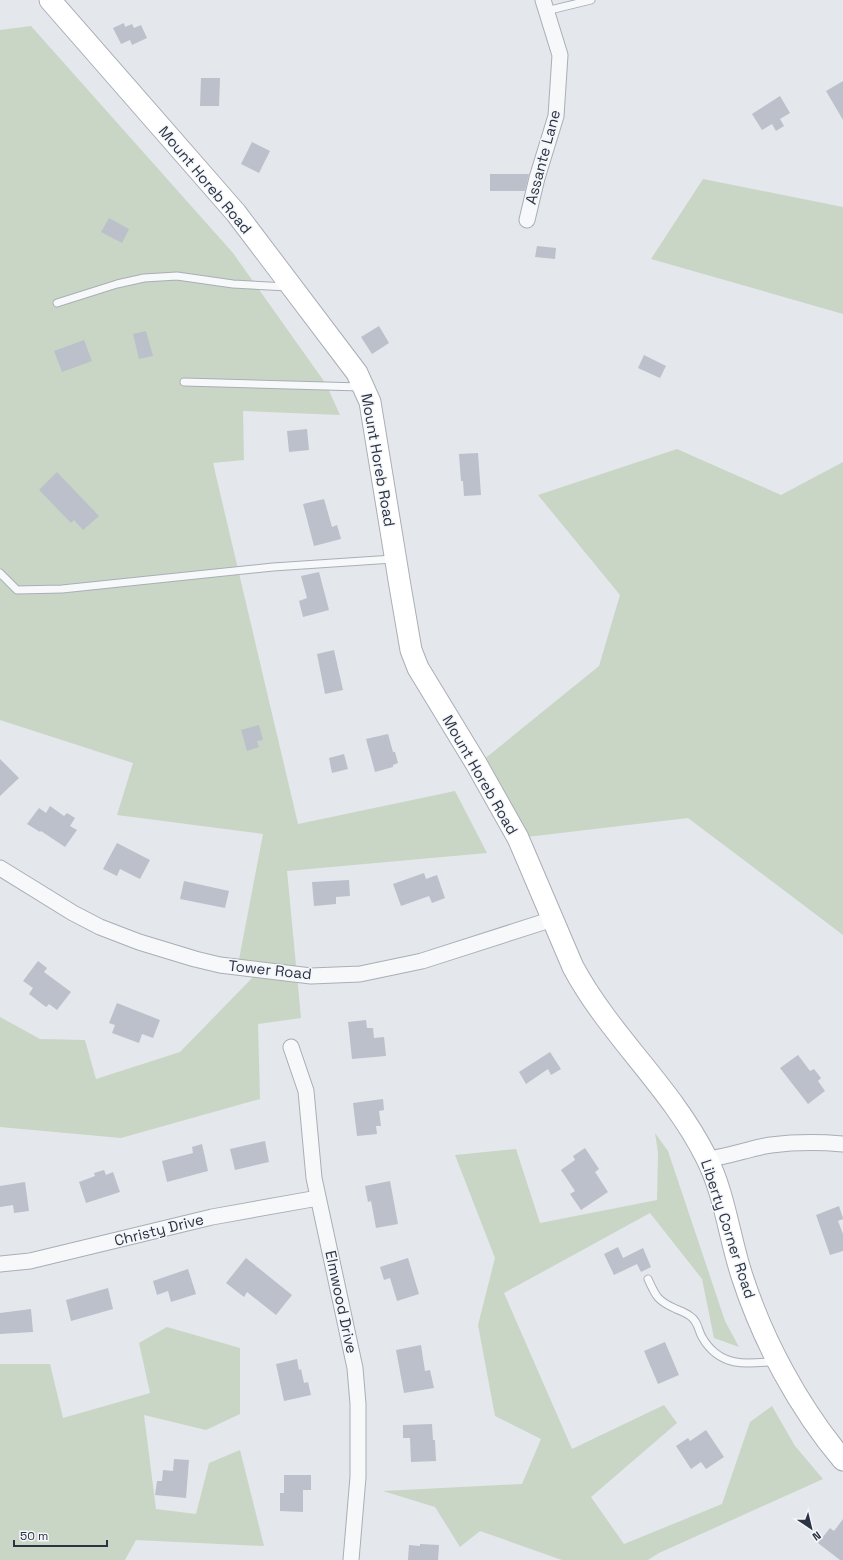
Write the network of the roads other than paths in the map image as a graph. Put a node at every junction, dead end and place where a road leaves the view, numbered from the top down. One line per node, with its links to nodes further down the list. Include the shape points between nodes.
1 (50, 0): 5 (street, Mount Horeb Road, via 236,213)
2 (592, 0): 3 (lane)
3 (544, 6): 4 (street, Assante Lane, via 560,55 556,116)
4 (527, 220)
5 (292, 288): 6 (lane, via 164,276 117,284); 8 (street, Mount Horeb Road, via 357,373)
6 (56, 303)
7 (184, 382): 8 (lane)
8 (365, 388): 9 (street, Mount Horeb Road, via 370,402)
9 (395, 559): 10 (lane, via 266,568 62,589 17,590); 12 (street, Mount Horeb Road, via 411,650 418,668 518,838)
10 (0, 573)
11 (0, 868): 12 (street, Tower Road, via 93,923 139,942 220,965 311,976 360,974 422,961)
12 (553, 919): 13 (street, Mount Horeb Road)
13 (573, 967): 16 (street, Liberty Corner Road, via 607,1020 684,1118)
14 (291, 1047): 17 (street, Elmwood Drive, via 306,1091)
15 (843, 1144): 16 (street, via 819,1142 771,1145)
16 (707, 1160): 20 (street, Liberty Corner Road, via 718,1186 742,1275 759,1325)
17 (318, 1198): 18 (street, Christy Drive, via 212,1217 30,1261); 22 (street, Elmwood Drive, via 355,1368 358,1404 358,1477)
18 (0, 1264)
19 (648, 1279): 20 (lane, via 661,1302 696,1321 702,1337 720,1357 743,1363)
20 (778, 1360): 21 (street, Liberty Corner Road, via 827,1441)
21 (843, 1460)
22 (351, 1560)

